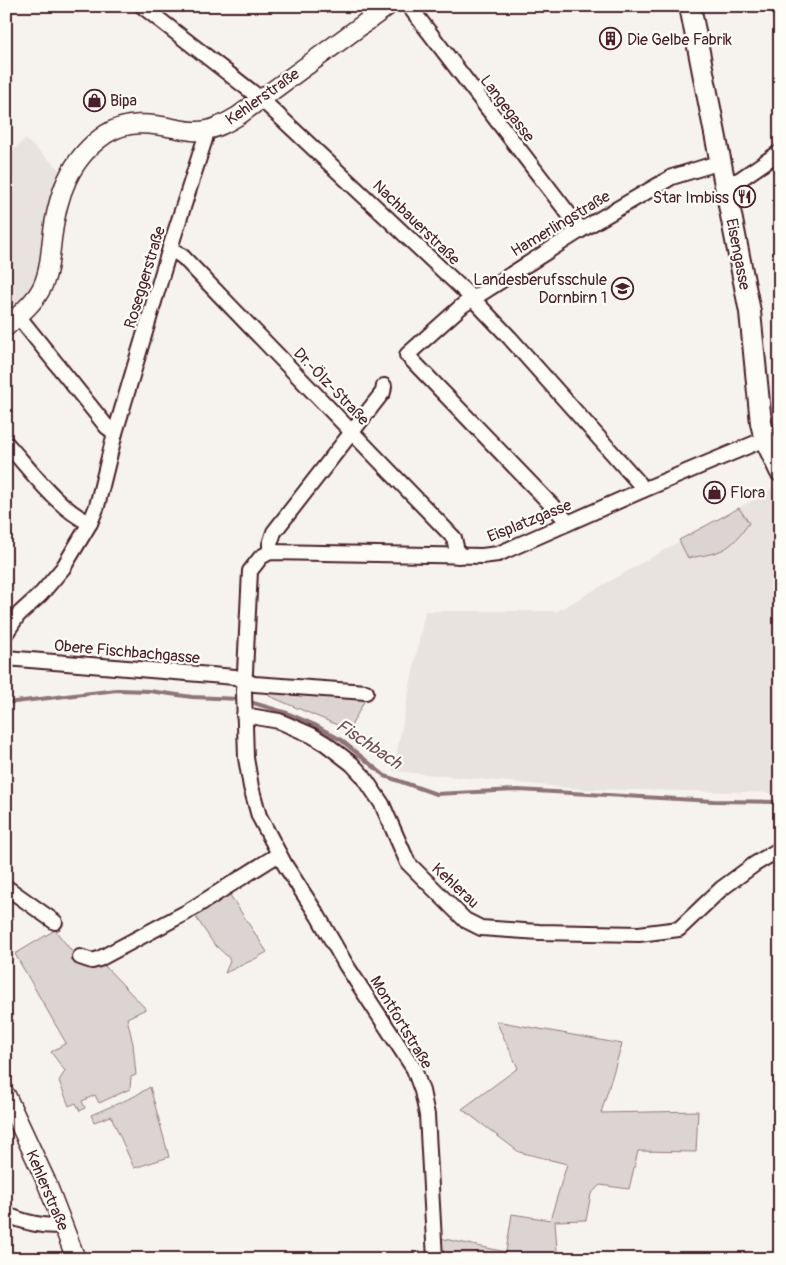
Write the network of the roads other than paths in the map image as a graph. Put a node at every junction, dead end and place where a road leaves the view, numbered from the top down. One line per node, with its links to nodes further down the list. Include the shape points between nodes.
1 (142, 6): 5 (street, Nachbauerstraße)
2 (388, 6): 5 (street, Kehlerstraße)
3 (409, 6): 10 (street, Langegasse)
4 (690, 6): 8 (main road, Eisengasse)
5 (261, 99): 6 (street, Kehlerstraße, via 230,120); 12 (street, Nachbauerstraße)
6 (206, 131): 11 (street, Roseggerstraße); 13 (street, Kehlerstraße, via 140,124 108,133 92,145 78,159 61,194 45,281 36,297)
7 (780, 152): 9 (street, via 739,180)
8 (721, 163): 9 (main road, Eisengasse); 10 (street, Hamerlingstraße, via 672,177)
9 (725, 183): 17 (main road, Eisengasse, via 750,312)
10 (581, 230): 12 (street, Hamerlingstraße)
11 (170, 248): 15 (street, Dr.-Ölz-Straße, via 183,257); 16 (street, Roseggerstraße)
12 (472, 298): 20 (street, Nachbauerstraße); 22 (street, Hamerlingstraße, via 407,355)
13 (12, 321): 16 (street)
14 (384, 386): 15 (street, via 383,392)
15 (353, 432): 23 (street, via 274,532); 24 (street, Dr.-Ölz-Straße, via 454,538)
16 (115, 433): 21 (street, Roseggerstraße)
17 (765, 438): 19 (main road, Eisengasse); 20 (street, Eisplatzgasse)
18 (6, 443): 21 (street, via 65,508)
19 (780, 470)
20 (643, 490): 22 (street, Eisplatzgasse)
21 (90, 523): 25 (street, Roseggerstraße, via 64,568 18,615)
22 (568, 523): 24 (street, Eisplatzgasse, via 498,554)
23 (266, 554): 24 (street, Eisplatzgasse); 27 (street, via 250,571)
24 (458, 556)
25 (6, 633)
26 (6, 658): 27 (street, Obere Fischbachgasse, via 234,677)
27 (244, 686): 28 (street, Obere Fischbachgasse); 29 (street, Montfortstraße)
28 (366, 692)
29 (244, 713): 30 (street, Kehlerau, via 278,721 311,735 352,764 382,804 408,863 465,920 481,928 639,934 679,928 721,889); 31 (street, Montfortstraße, via 250,787)
30 (780, 849)
31 (279, 854): 34 (street, via 194,908 99,959); 39 (street, Montfortstraße, via 414,1069 427,1115)
32 (6, 887): 33 (street)
33 (55, 922)
34 (80, 958)
35 (6, 1095): 37 (street, Kehlerstraße)
36 (6, 1214): 37 (street, via 54,1227)
37 (63, 1225): 38 (street, Kehlerstraße)
38 (76, 1259)
39 (435, 1259)

